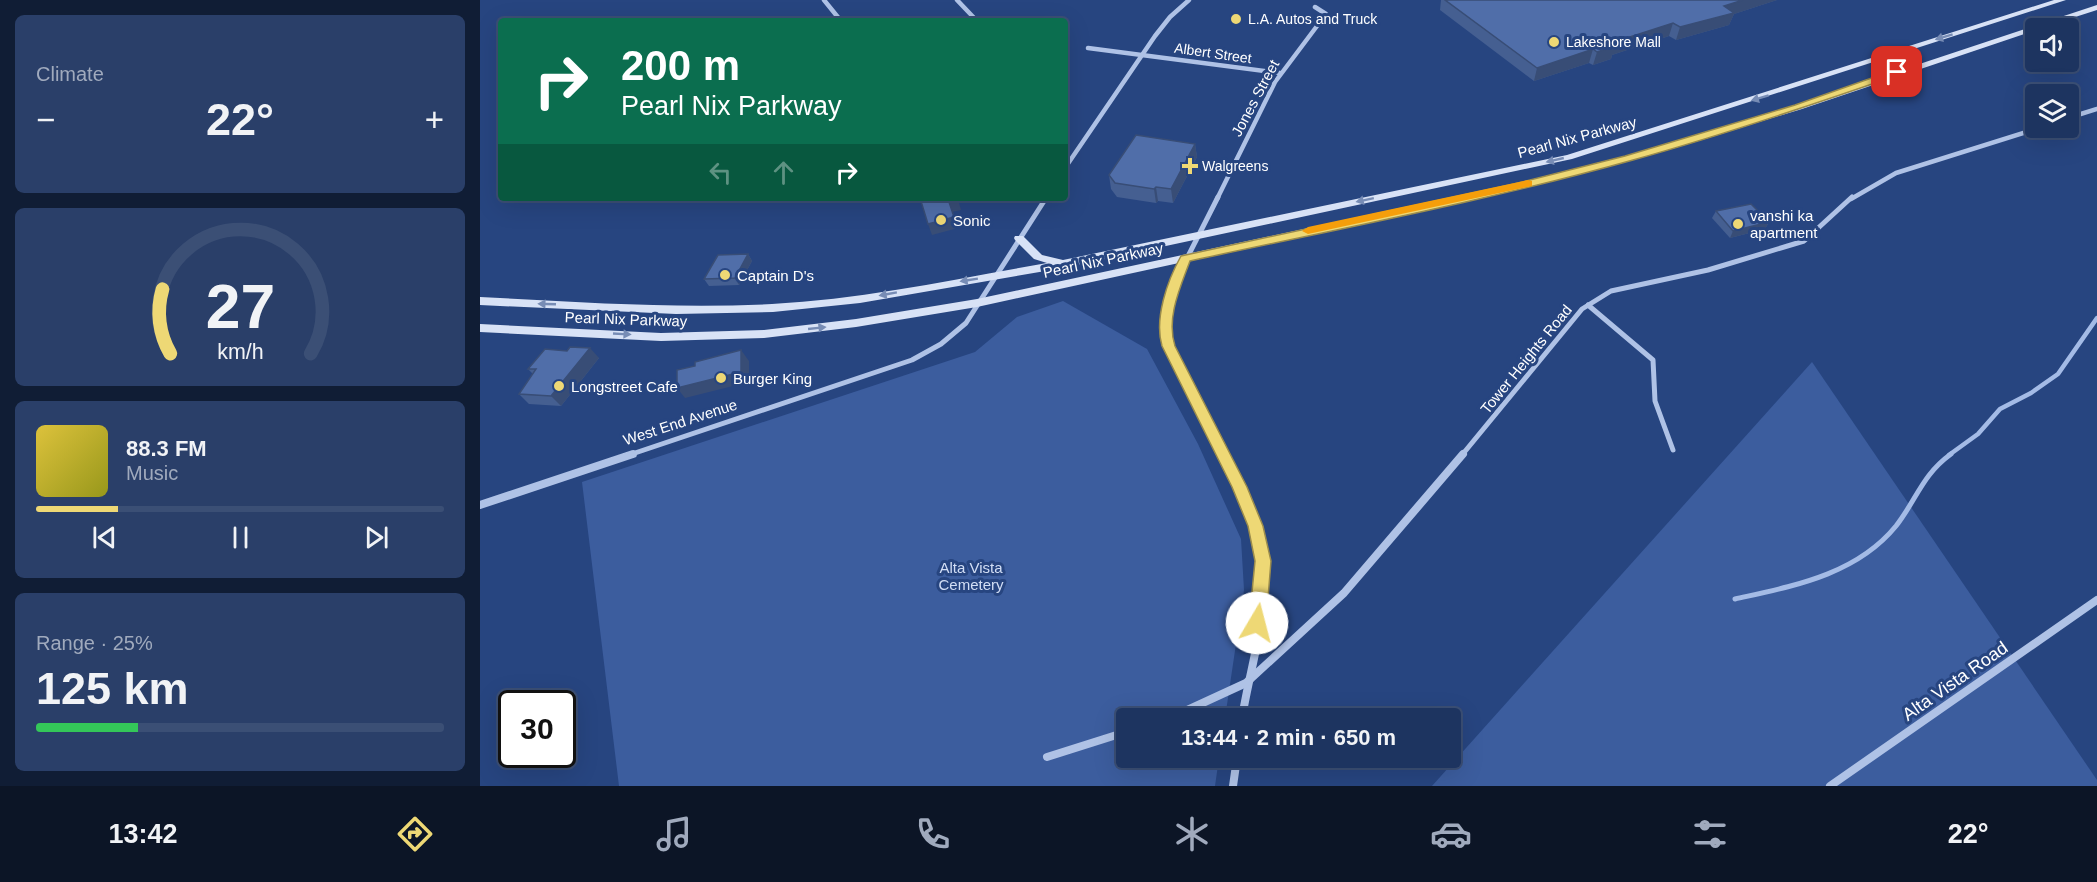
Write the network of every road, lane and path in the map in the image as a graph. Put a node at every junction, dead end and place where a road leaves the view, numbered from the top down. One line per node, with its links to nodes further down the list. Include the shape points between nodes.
1 (825, 0): 7 (street)
2 (957, 0): 8 (street)
3 (1189, 0): 10 (street, via 1170,17)
4 (2062, 0): 17 (main road, Pearl Nix Parkway, one-way to 17, via 1569,157)
5 (1315, 7): 11 (street, Jones Street, via 1326,14)
6 (2097, 7): 19 (main road, Pearl Nix Parkway, via 1799,107 1629,158 1514,188)
7 (839, 18)
8 (974, 18)
9 (1088, 48): 10 (street, Albert Street)
10 (1143, 54): 11 (street, Albert Street); 15 (street)
11 (1280, 73): 17 (street, Jones Street)
12 (2097, 109): 13 (street)
13 (2079, 115)
14 (2025, 132): 24 (street, Tower Heights Road, via 1896,172 1855,195 1804,241 1708,270 1611,291)
15 (1068, 164)
16 (1044, 201): 18 (street, West End Avenue)
17 (1199, 234): 19 (street, Jones Street); 20 (main road, Pearl Nix Parkway)
18 (1019, 238): 20 (main road, via 1038,257); 21 (street, West End Avenue)
19 (1185, 258): 23 (main road, Pearl Nix Parkway); 29 (street, Jones Street, via 1164,332 1256,526 1263,561 1261,603)
20 (1063, 264): 21 (main road, Pearl Nix Parkway)
21 (993, 276): 22 (main road, Pearl Nix Parkway, one-way to 22, via 773,308 676,310); 23 (street, West End Avenue)
22 (480, 301)
23 (978, 303): 25 (main road, Pearl Nix Parkway, one-way to 23, via 661,337 764,334 856,324); 27 (street, West End Avenue, via 955,335 912,360)
24 (1588, 305): 26 (street, via 1653,360 1655,401); 29 (street, Tower Heights Road, via 1344,593)
25 (480, 328)
26 (1673, 450)
27 (480, 505)
28 (2097, 600): 36 (street, Alta Vista Road)
29 (1246, 683): 30 (street, Tower Heights Road); 31 (street, Jones Street)
30 (1192, 708)
31 (1243, 708)
32 (1116, 735): 33 (street)
33 (1047, 756)
34 (1236, 768): 35 (street)
35 (1233, 786)
36 (1830, 786)

